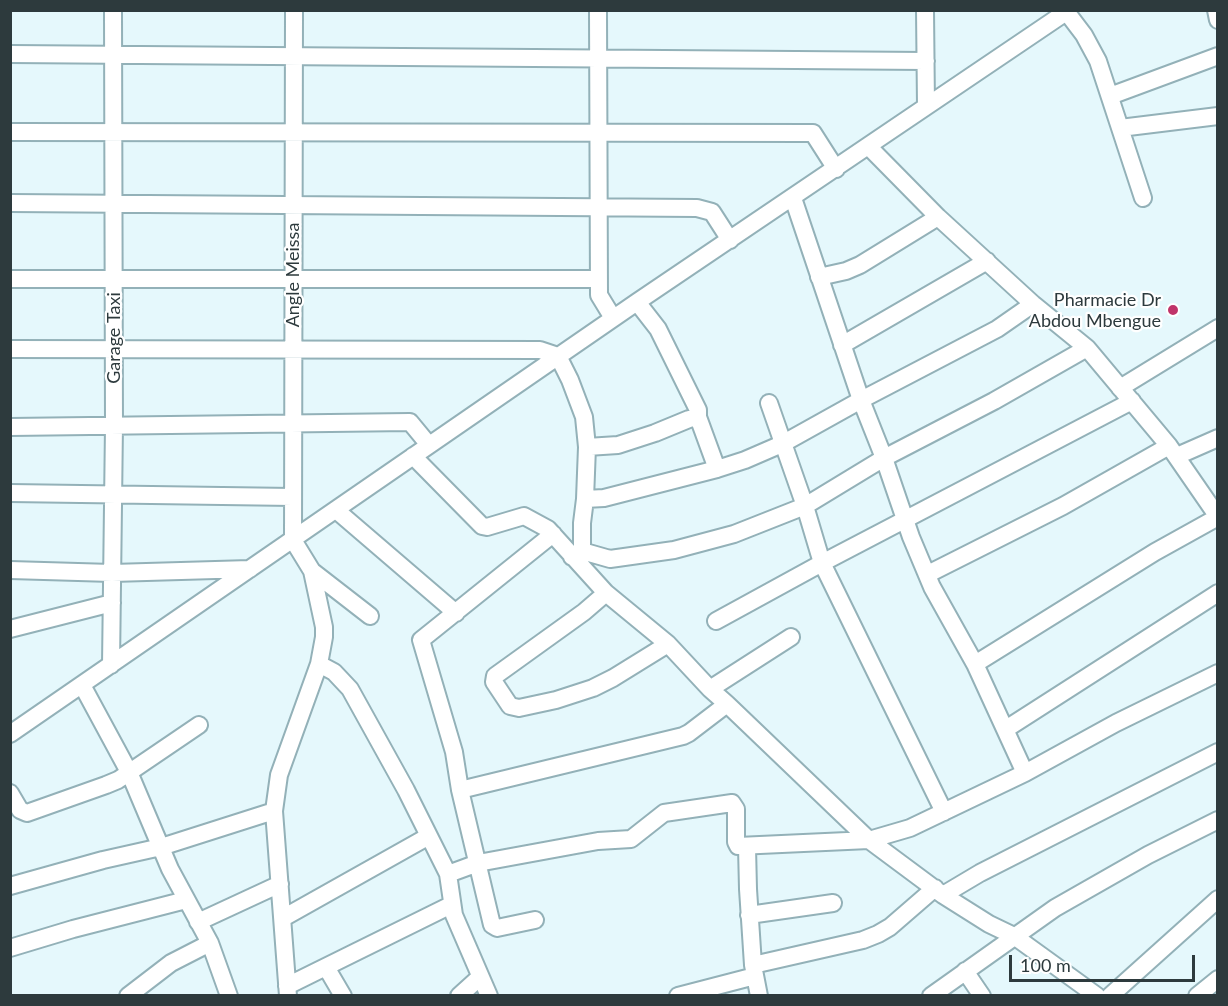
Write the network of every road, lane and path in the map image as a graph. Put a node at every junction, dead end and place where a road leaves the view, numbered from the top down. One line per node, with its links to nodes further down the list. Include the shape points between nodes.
1 (113, 10): 9 (street, Garage Taxi)
2 (294, 10): 10 (street, Angle Meissa)
3 (598, 10): 12 (street)
4 (925, 10): 13 (street)
5 (1216, 10): 7 (street)
6 (1067, 11): 14 (street, via 1098,61); 15 (street)
7 (1218, 20)
8 (10, 54): 9 (street)
9 (113, 55): 10 (street); 19 (street, Garage Taxi)
10 (294, 56): 12 (street); 20 (street, Angle Meissa)
11 (1218, 56): 14 (street)
12 (599, 58): 13 (street); 21 (street)
13 (926, 61): 15 (street)
14 (1110, 96): 17 (street)
15 (926, 106): 22 (street)
16 (1218, 116): 17 (street)
17 (1120, 128): 25 (street)
18 (10, 132): 19 (street)
19 (113, 132): 20 (street); 27 (street, Garage Taxi)
20 (293, 132): 21 (street); 28 (street, Angle Meissa)
21 (599, 133): 23 (street, via 813,133); 29 (street)
22 (868, 147): 23 (street); 30 (street)
23 (836, 169): 24 (street)
24 (793, 198): 31 (street); 33 (street)
25 (1143, 198)
26 (10, 203): 27 (street)
27 (113, 205): 28 (street); 35 (street, Garage Taxi)
28 (293, 205): 29 (street); 36 (street, Angle Meissa)
29 (599, 208): 31 (street, via 697,208 712,212); 37 (street)
30 (939, 217): 32 (street); 33 (street, via 846,271)
31 (730, 240): 38 (street)
32 (987, 261): 39 (street); 42 (street)
33 (819, 277): 42 (street)
34 (10, 279): 35 (street)
35 (113, 279): 36 (street); 43 (street, Garage Taxi)
36 (293, 279): 37 (street); 46 (street, Angle Meissa)
37 (599, 279): 40 (street, via 599,295)
38 (637, 302): 40 (street); 52 (street, via 658,329)
39 (1033, 304): 44 (street); 49 (street, via 997,330)
40 (613, 318): 47 (street)
41 (1218, 328): 48 (street)
42 (842, 345): 49 (street)
43 (114, 348): 45 (street); 46 (street); 54 (street, Garage Taxi)
44 (1087, 348): 48 (street); 62 (street)
45 (10, 349)
46 (293, 349): 47 (street, via 540,350); 53 (street, Angle Meissa)
47 (558, 356): 58 (street); 59 (street, via 584,417)
48 (1120, 388): 50 (street)
49 (861, 400): 57 (street); 62 (street)
50 (1132, 401): 60 (street); 72 (street)
51 (769, 403): 57 (street)
52 (698, 417): 59 (street, via 618,445); 63 (street)
53 (293, 423): 54 (street); 58 (street, via 410,422); 66 (street, Angle Meissa)
54 (114, 425): 55 (street); 65 (street, Garage Taxi)
55 (10, 427)
56 (1218, 438): 60 (street)
57 (782, 444): 63 (street); 69 (street)
58 (429, 445): 61 (street)
59 (586, 447): 67 (street)
60 (1173, 451): 68 (street); 81 (street)
61 (413, 456): 70 (street); 73 (street, via 482,526 524,516)
62 (884, 458): 69 (street); 72 (street)
63 (717, 469): 67 (street, via 604,498)
64 (10, 493): 65 (street)
65 (113, 495): 66 (street); 80 (street, Garage Taxi)
66 (293, 497): 74 (street, Angle Meissa)
67 (585, 499): 75 (street)
68 (1213, 500): 71 (street)
69 (805, 506): 75 (street, via 734,534 674,550 610,559); 76 (street)
70 (336, 510): 74 (street); 85 (street)
71 (1218, 517): 92 (street)
72 (905, 519): 76 (street); 81 (street)
73 (554, 534): 75 (street); 85 (street)
74 (293, 540): 77 (street); 79 (street)
75 (577, 554): 82 (street)
76 (822, 563): 87 (street); 107 (street)
77 (250, 569): 80 (street); 93 (street)
78 (10, 570): 80 (street)
79 (312, 571): 86 (street); 91 (street, via 324,627)
80 (112, 573): 84 (street, Garage Taxi)
81 (928, 574): 92 (street)
82 (606, 593): 90 (street); 90 (street, via 495,676 494,682 510,706 519,708 556,700 593,688)
83 (1216, 597): 99 (street)
84 (112, 603): 88 (street); 93 (street, Garage Taxi)
85 (456, 613): 104 (street, via 421,640 451,741)
86 (370, 615)
87 (716, 621)
88 (10, 629)
89 (791, 637): 96 (street)
90 (668, 644): 96 (street)
91 (319, 664): 106 (street, via 279,775); 109 (street, via 334,672 350,689)
92 (975, 664): 99 (street)
93 (111, 665): 95 (street)
94 (1218, 673): 103 (street)
95 (82, 685): 100 (street); 102 (street)
96 (710, 689): 97 (street)
97 (727, 704): 104 (street, via 683,736); 110 (street)
98 (199, 725): 102 (street)
99 (1006, 729): 103 (street)
100 (10, 734)
101 (1218, 752): 117 (street)
102 (129, 772): 105 (street, via 106,785 27,813 20,810); 111 (street)
103 (1025, 773): 107 (street)
104 (460, 790): 113 (street)
105 (10, 793)
106 (274, 811): 111 (street); 115 (street)
107 (944, 812): 110 (street, via 910,828)
108 (1218, 820): 126 (street, via 1148,855)
109 (429, 836): 114 (street); 123 (street)
110 (868, 840): 112 (street); 117 (street)
111 (161, 847): 116 (street); 119 (street)
112 (747, 847): 113 (street, via 736,842 736,809 732,803 664,813 631,839 598,841); 122 (street)
113 (478, 863): 114 (street); 124 (street, via 492,925 496,928)
114 (448, 874): 121 (street)
115 (280, 884): 123 (street); 125 (street)
116 (10, 886)
117 (939, 891): 126 (street); 131 (street, via 878,934)
118 (1218, 899): 145 (street)
119 (186, 900): 125 (street); 128 (street)
120 (833, 903): 122 (street)
121 (451, 905): 129 (street); 132 (street)
122 (749, 915): 131 (street)
123 (283, 918): 134 (street)
124 (535, 920)
125 (198, 921): 127 (street)
126 (1014, 936): 130 (street); 144 (street)
127 (210, 943): 135 (street, via 171,963); 136 (street)
128 (10, 948)
129 (326, 967): 134 (street); 137 (street)
130 (965, 970): 142 (street); 143 (street)
131 (754, 971): 140 (street); 141 (street)
132 (480, 977): 138 (street); 139 (street)
133 (1218, 979): 146 (street)
134 (287, 991)
135 (128, 996)
136 (229, 996)
137 (343, 996)
138 (459, 996)
139 (489, 996)
140 (678, 996)
141 (759, 996)
142 (931, 996)
143 (982, 996)
144 (1097, 996)
145 (1110, 996)
146 (1197, 996)

